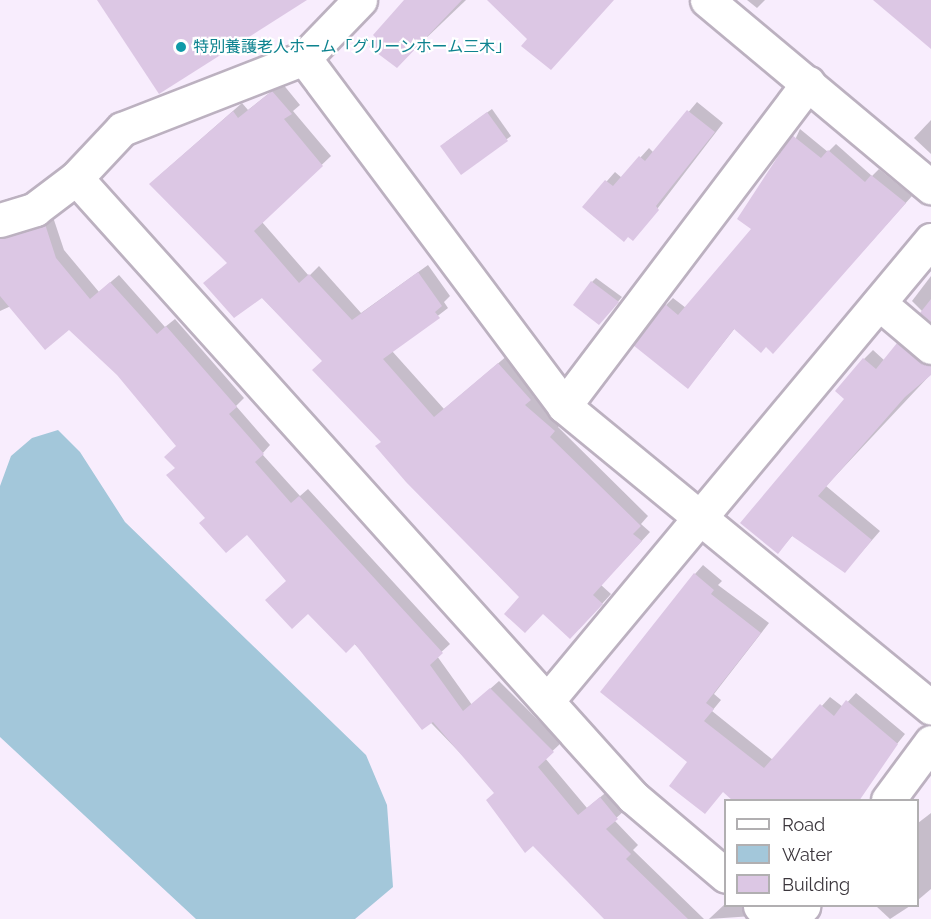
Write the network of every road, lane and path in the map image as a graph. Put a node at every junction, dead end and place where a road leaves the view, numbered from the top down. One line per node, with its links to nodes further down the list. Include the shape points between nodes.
1 (360, 0): 3 (street)
2 (707, 0): 4 (street)
3 (304, 58): 5 (street, via 122,129); 11 (street)
4 (808, 83): 6 (street); 11 (street)
5 (76, 178): 7 (street, via 35,209); 13 (street)
6 (931, 187)
7 (0, 220)
8 (931, 240): 9 (street)
9 (879, 303): 10 (street); 12 (street)
10 (931, 347)
11 (564, 406): 12 (street)
12 (699, 519): 13 (street); 14 (street)
13 (547, 701): 17 (street, via 633,797)
14 (931, 707)
15 (931, 742): 16 (street)
16 (889, 799)
17 (724, 874)
18 (761, 907): 19 (street, via 772,916)
19 (804, 910)

